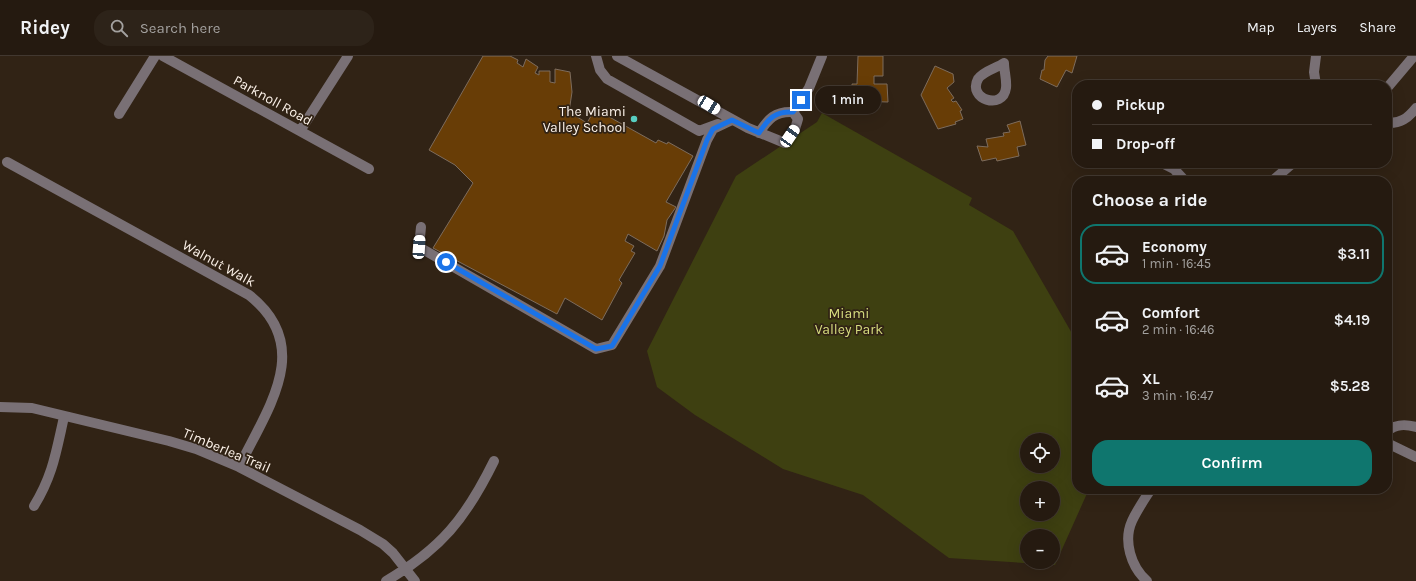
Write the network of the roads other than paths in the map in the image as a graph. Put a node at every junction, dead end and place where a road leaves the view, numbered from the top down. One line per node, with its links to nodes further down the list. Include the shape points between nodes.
1 (155, 56): 13 (street)
2 (163, 56): 16 (street, Parknoll Road)
3 (348, 56): 16 (street)
4 (596, 56): 14 (street, via 600,70 607,79 699,131)
5 (617, 56): 14 (street)
6 (822, 56): 12 (street, via 809,88)
7 (1316, 56): 9 (street)
8 (1414, 56): 10 (street)
9 (1315, 80)
10 (1392, 82)
11 (1416, 108): 15 (street, via 1398,123)
12 (793, 112): 17 (street, via 783,112 768,120); 17 (street, via 798,119 785,143)
13 (119, 114)
14 (732, 120): 17 (street); 24 (street, via 713,129 707,140 660,266 612,346 596,349 419,247)
15 (1392, 123)
16 (300, 130): 21 (street, Parknoll Road)
17 (759, 133)
18 (7, 162): 32 (street, Walnut Walk, via 249,295 268,312 281,341 282,371 278,389)
19 (1172, 168): 22 (street)
20 (1287, 168): 23 (street)
21 (369, 169)
22 (1180, 176)
23 (1278, 176)
24 (421, 227)
25 (0, 407): 26 (street, Timberlea Trail, via 32,408)
26 (64, 417): 32 (street, Timberlea Trail, via 169,441); 34 (street, via 52,472)
27 (1416, 427): 28 (street, via 1400,425)
28 (1392, 429)
29 (1392, 446): 30 (street)
30 (1416, 458)
31 (494, 461): 35 (street, via 478,493 446,537)
32 (239, 467): 35 (street, Timberlea Trail, via 383,544)
33 (1148, 494): 38 (street, via 1131,522 1128,534 1131,558 1136,569)
34 (34, 506)
35 (406, 569): 36 (street); 37 (street, Timberlea Trail)
36 (386, 581)
37 (415, 581)
38 (1147, 581)

